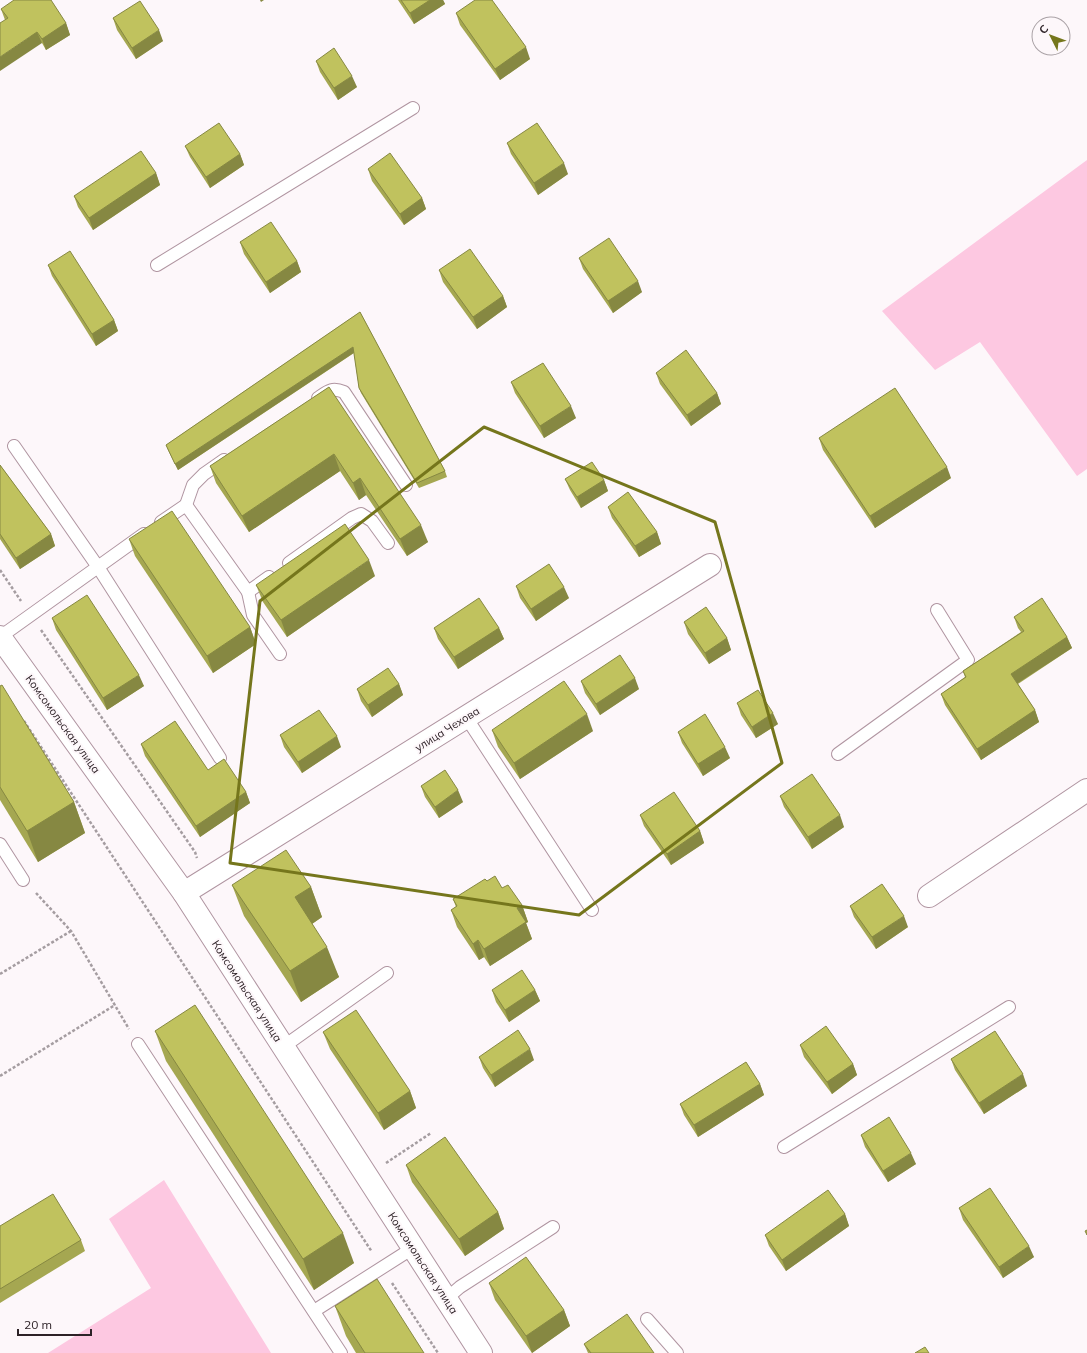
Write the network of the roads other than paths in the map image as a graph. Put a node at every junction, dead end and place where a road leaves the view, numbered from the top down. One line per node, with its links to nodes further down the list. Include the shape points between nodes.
1 (413, 108): 2 (lane)
2 (157, 265)
3 (310, 403): 6 (lane, via 330,390 344,392)
4 (14, 446): 10 (lane)
5 (237, 452): 7 (lane, via 204,474 193,485)
6 (406, 485)
7 (186, 505): 10 (lane); 11 (lane)
8 (388, 543): 11 (lane, via 372,521 361,514)
9 (710, 565): 15 (street, улица Чехова)
10 (98, 567): 13 (lane); 17 (lane)
11 (248, 592): 14 (lane, via 253,615)
12 (937, 610): 16 (lane, via 968,660)
13 (0, 637): 21 (street, Комсомольская улица)
14 (280, 654)
15 (466, 717): 21 (street, улица Чехова); 23 (lane)
16 (838, 754)
17 (220, 758)
18 (1087, 790): 22 (street)
19 (0, 844): 20 (lane)
20 (23, 880)
21 (184, 894): 27 (street, Комсомольская улица)
22 (929, 896)
23 (592, 910)
24 (387, 973): 27 (lane)
25 (1009, 1006): 28 (lane)
26 (138, 1044): 32 (lane)
27 (284, 1047): 30 (street, Комсомольская улица)
28 (784, 1147)
29 (553, 1227): 31 (lane, via 460,1287)
30 (413, 1248): 31 (street, Комсомольская улица); 32 (lane)
31 (446, 1299): 35 (street, Комсомольская улица)
32 (314, 1311): 34 (lane)
33 (647, 1319): 36 (lane)
34 (341, 1353)
35 (481, 1353)
36 (677, 1353)

